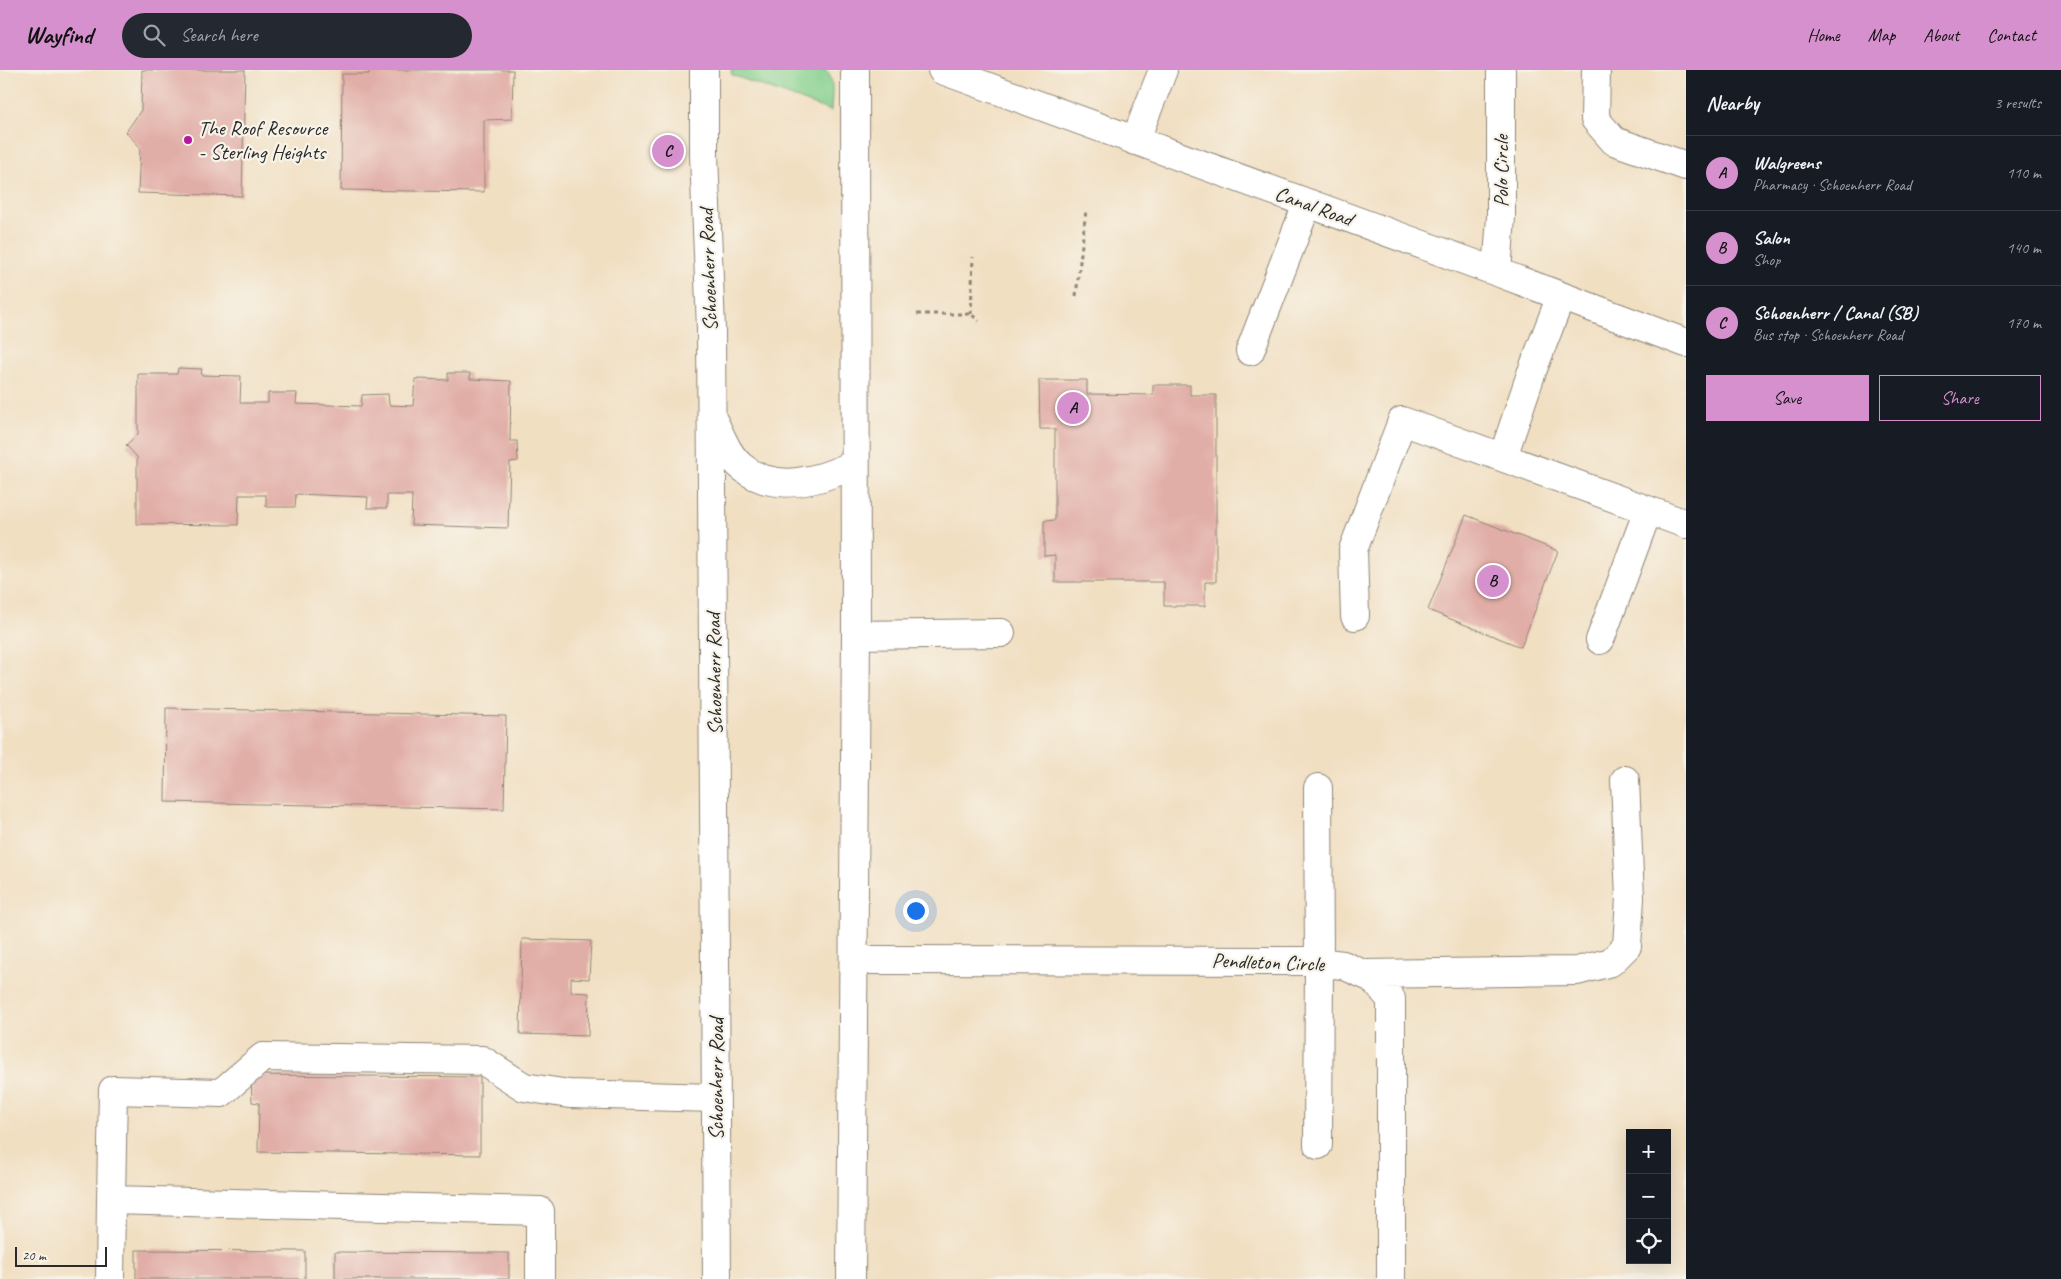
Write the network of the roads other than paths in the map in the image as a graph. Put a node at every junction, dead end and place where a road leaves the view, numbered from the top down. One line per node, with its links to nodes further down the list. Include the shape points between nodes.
1 (704, 70): 14 (main road, Schoenherr Road)
2 (855, 70): 16 (main road)
3 (942, 70): 7 (main road, Canal Road)
4 (1163, 70): 7 (main road)
5 (1501, 70): 10 (main road, Polo Circle)
6 (1596, 70): 8 (main road, via 1595,119 1614,141)
7 (1135, 141): 9 (main road, Canal Road)
8 (1686, 166)
9 (1307, 204): 10 (main road, Canal Road); 13 (main road)
10 (1498, 272): 11 (main road, Canal Road)
11 (1561, 296): 12 (main road, Canal Road); 15 (main road)
12 (1686, 343)
13 (1250, 351)
14 (711, 416): 16 (main road, via 728,451 743,468 762,478 785,483 812,481); 28 (main road, Schoenherr Road)
15 (1503, 457): 17 (main road); 19 (main road, via 1402,421 1353,550)
16 (855, 464): 21 (main road)
17 (1648, 510): 18 (main road); 22 (main road)
18 (1686, 524)
19 (1355, 616)
20 (1001, 634): 21 (main road)
21 (856, 635): 25 (main road)
22 (1600, 640)
23 (1626, 780): 27 (main road, via 1630,898 1627,946 1612,962 1576,971)
24 (1318, 788): 26 (main road)
25 (854, 960): 26 (main road, Pendleton Circle); 34 (main road)
26 (1319, 962): 27 (main road, Pendleton Circle, via 1343,965); 29 (main road)
27 (1364, 974): 35 (main road, Pendleton Circle, via 1372,978 1391,1000)
28 (715, 1098): 30 (main road, via 568,1094 524,1087 482,1060 263,1057 221,1093 113,1090); 33 (main road, Schoenherr Road)
29 (1318, 1145)
30 (111, 1200): 31 (main road); 32 (main road, via 540,1211)
31 (110, 1279)
32 (540, 1279)
33 (718, 1279)
34 (850, 1279)
35 (1391, 1279)

